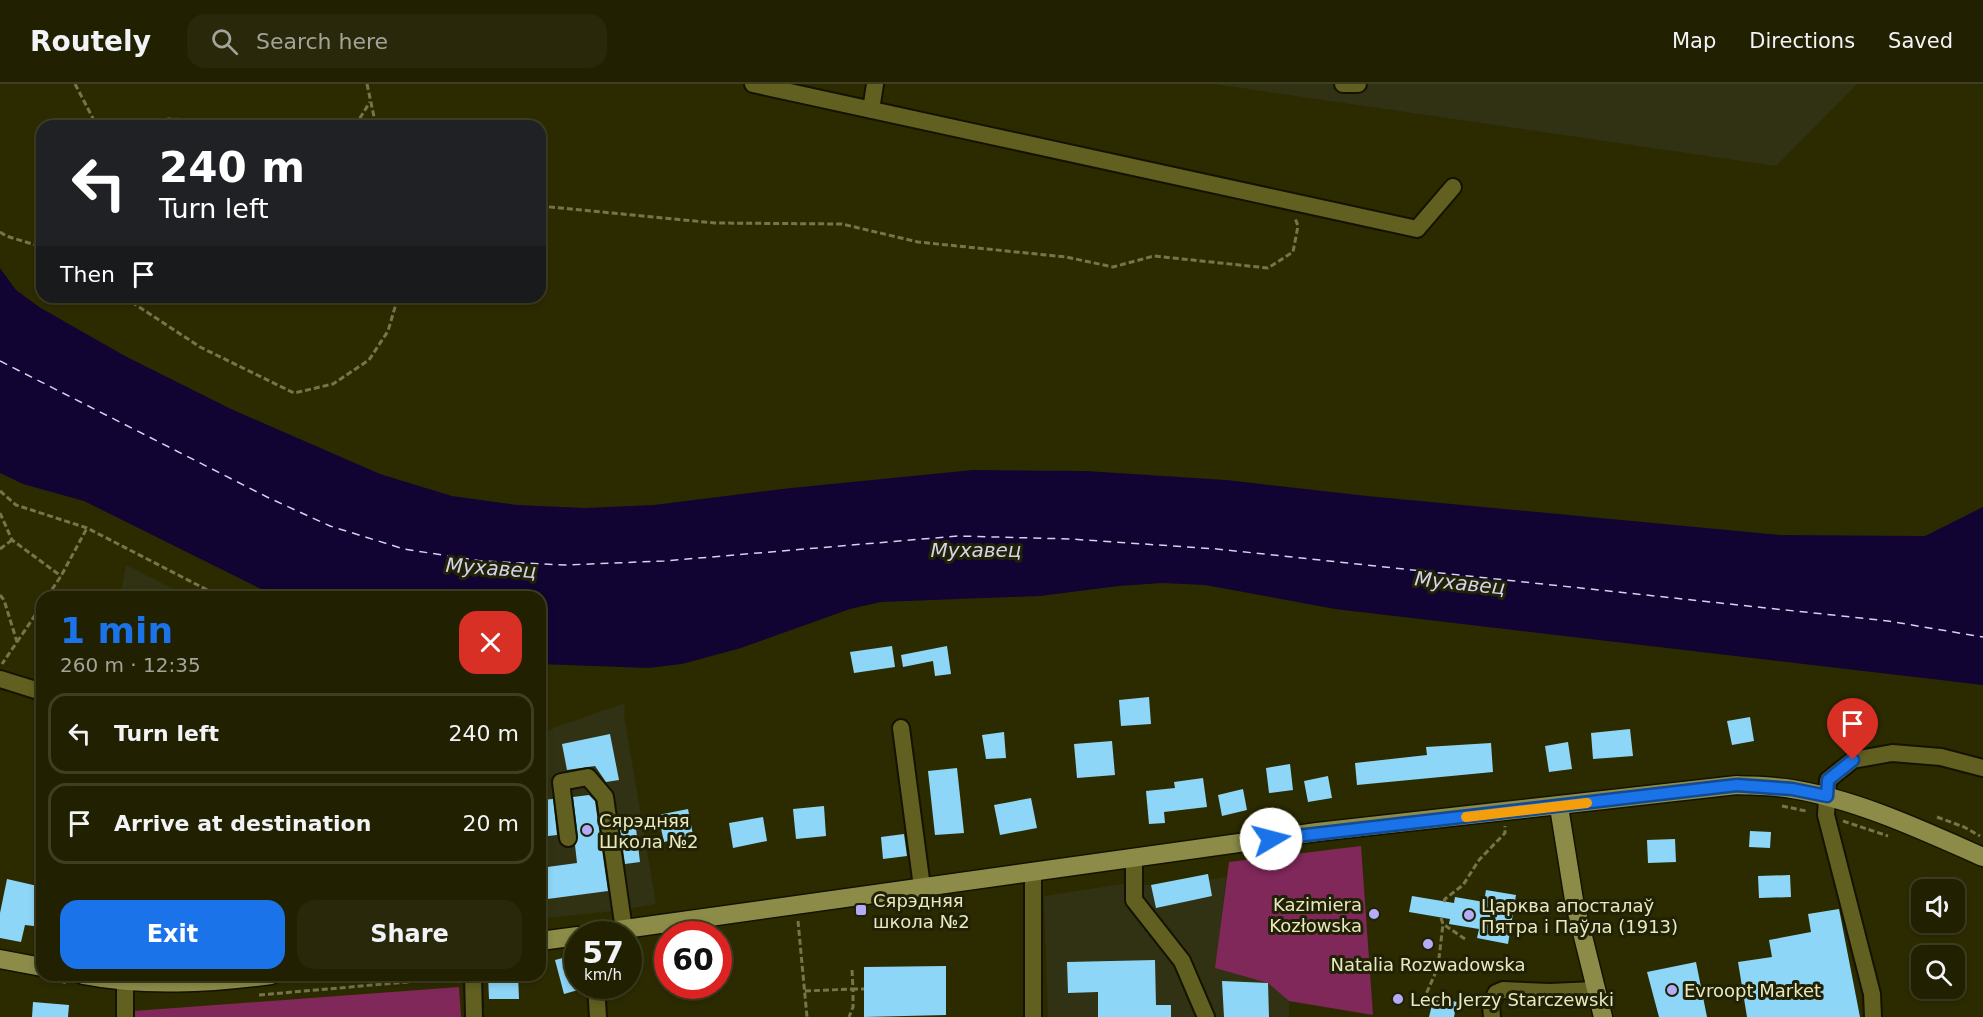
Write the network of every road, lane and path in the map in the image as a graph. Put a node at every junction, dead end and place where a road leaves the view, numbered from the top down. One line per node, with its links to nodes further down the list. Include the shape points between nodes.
1 (75, 84): 9 (path)
2 (367, 84): 7 (path)
3 (753, 84): 8 (street)
4 (875, 84): 8 (street)
5 (1343, 84): 6 (street)
6 (1358, 84)
7 (370, 101): 12 (path); 13 (path)
8 (871, 110): 15 (street)
9 (94, 120)
10 (167, 120): 11 (path)
11 (185, 120)
12 (359, 120)
13 (375, 120)
14 (1453, 188): 15 (street, via 1417,230)
15 (1287, 201): 16 (path, via 1298,226 1293,252 1268,268 1154,256 1113,267 1065,257 918,242 842,224 715,223)
16 (546, 207)
17 (0, 232): 18 (path)
18 (36, 245)
19 (133, 303): 20 (path, via 200,347 294,393 333,384 369,360 388,331)
20 (396, 303)
21 (0, 491): 23 (path, via 16,505)
22 (0, 513): 24 (path)
23 (87, 528): 26 (path); 28 (path)
24 (12, 540): 25 (path); 26 (path)
25 (0, 549)
26 (62, 576): 27 (path)
27 (51, 591)
28 (209, 591)
29 (0, 595): 31 (path)
30 (36, 614): 31 (path)
31 (17, 642): 32 (path)
32 (1, 672): 33 (street)
33 (36, 689)
34 (901, 728): 43 (street)
35 (1983, 768): 36 (street, via 1941,757 1892,753 1853,760 1828,780)
36 (1827, 796): 37 (main road, via 1737,785); 40 (main road); 75 (street, via 1826,815 1872,994)
37 (1559, 807): 41 (main road, via 1317,832); 63 (main road, via 1574,900)
38 (1504, 825): 44 (path, via 1506,833)
39 (568, 838): 47 (street, via 561,782 588,777 605,797)
40 (1983, 857)
41 (1134, 858): 42 (main road); 72 (street, via 1134,900 1182,961)
42 (1033, 871): 43 (main road); 71 (street)
43 (922, 887): 49 (main road)
44 (1444, 902)
45 (1442, 918): 48 (path)
46 (798, 919): 62 (path)
47 (623, 921)
48 (1443, 924): 51 (path); 65 (path, via 1438,967)
49 (642, 927)
50 (564, 938): 52 (main road)
51 (1465, 939)
52 (546, 940)
53 (0, 959): 54 (main road)
54 (36, 966)
55 (852, 970): 60 (path)
56 (119, 981): 59 (main road)
57 (144, 981): 59 (main road)
58 (473, 981): 67 (street)
59 (125, 982): 66 (street)
60 (853, 989): 61 (path); 62 (path); 70 (path, via 854,1007)
61 (864, 989)
62 (805, 990): 69 (path)
63 (1596, 990): 73 (street, via 1503,990 1496,993 1491,1005); 74 (main road)
64 (597, 999): 68 (street)
65 (1423, 1001)
66 (125, 1017)
67 (474, 1017)
68 (598, 1017)
69 (807, 1017)
70 (849, 1017)
71 (1033, 1017)
72 (1206, 1017)
73 (1492, 1017)
74 (1604, 1017)
75 (1874, 1017)

